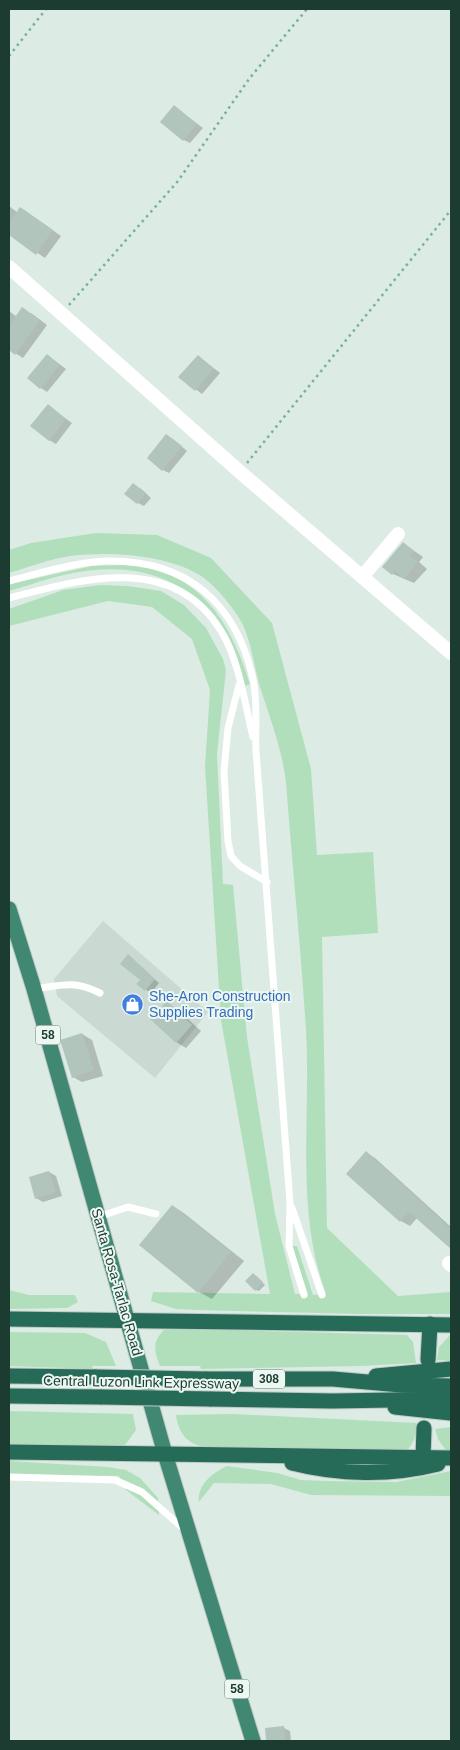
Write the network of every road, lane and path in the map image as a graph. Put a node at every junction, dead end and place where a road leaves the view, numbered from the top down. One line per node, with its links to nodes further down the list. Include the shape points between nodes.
1 (46, 9): 3 (path)
2 (306, 9): 6 (path, via 249,79 178,180)
3 (9, 56)
4 (451, 210): 7 (path)
5 (9, 267): 6 (street)
6 (61, 314): 7 (street)
7 (240, 472): 9 (street)
8 (398, 534): 9 (street)
9 (362, 577): 12 (street)
10 (9, 581): 14 (lane, via 70,566 105,561 137,562 176,573 199,587 220,605 243,646 253,681)
11 (9, 598): 13 (lane, via 105,576 137,577 171,587 191,598 221,631)
12 (451, 654)
13 (240, 685): 14 (lane); 15 (lane, via 228,728 224,772 228,842 231,856 240,866)
14 (256, 751): 15 (lane)
15 (267, 882): 19 (lane)
16 (9, 909): 17 (highway, Santa Rosa-Tarlac Road / 58)
17 (34, 989): 18 (lane, via 83,984); 21 (highway, Santa Rosa-Tarlac Road / 58)
18 (100, 993)
19 (290, 1203): 22 (lane, via 289,1246); 23 (lane)
20 (156, 1214): 21 (lane, via 128,1207)
21 (98, 1217): 25 (highway, Santa Rosa-Tarlac Road / 58)
22 (304, 1295)
23 (322, 1295)
24 (9, 1319): 25 (highway)
25 (128, 1322): 26 (highway); 39 (highway, Santa Rosa-Tarlac Road / 58)
26 (430, 1324): 27 (highway); 28 (highway)
27 (451, 1325)
28 (428, 1360)
29 (451, 1369): 31 (highway)
30 (9, 1376): 31 (highway, Central Luzon Link Expressway / 308, bridge)
31 (333, 1379): 32 (highway)
32 (451, 1386)
33 (9, 1396): 35 (highway, Central Luzon Link Expressway / 308, bridge)
34 (451, 1399): 35 (highway)
35 (333, 1401): 36 (highway)
36 (451, 1413)
37 (424, 1428): 41 (highway)
38 (9, 1452): 39 (highway)
39 (166, 1454): 40 (highway); 44 (highway, Santa Rosa-Tarlac Road / 58)
40 (267, 1457): 41 (highway); 42 (highway, via 315,1469 380,1472 408,1471)
41 (423, 1458): 42 (highway)
42 (451, 1459)
43 (9, 1477): 44 (lane, via 115,1480 129,1484)
44 (189, 1534): 45 (highway, Santa Rosa-Tarlac Road / 58)
45 (252, 1741)

